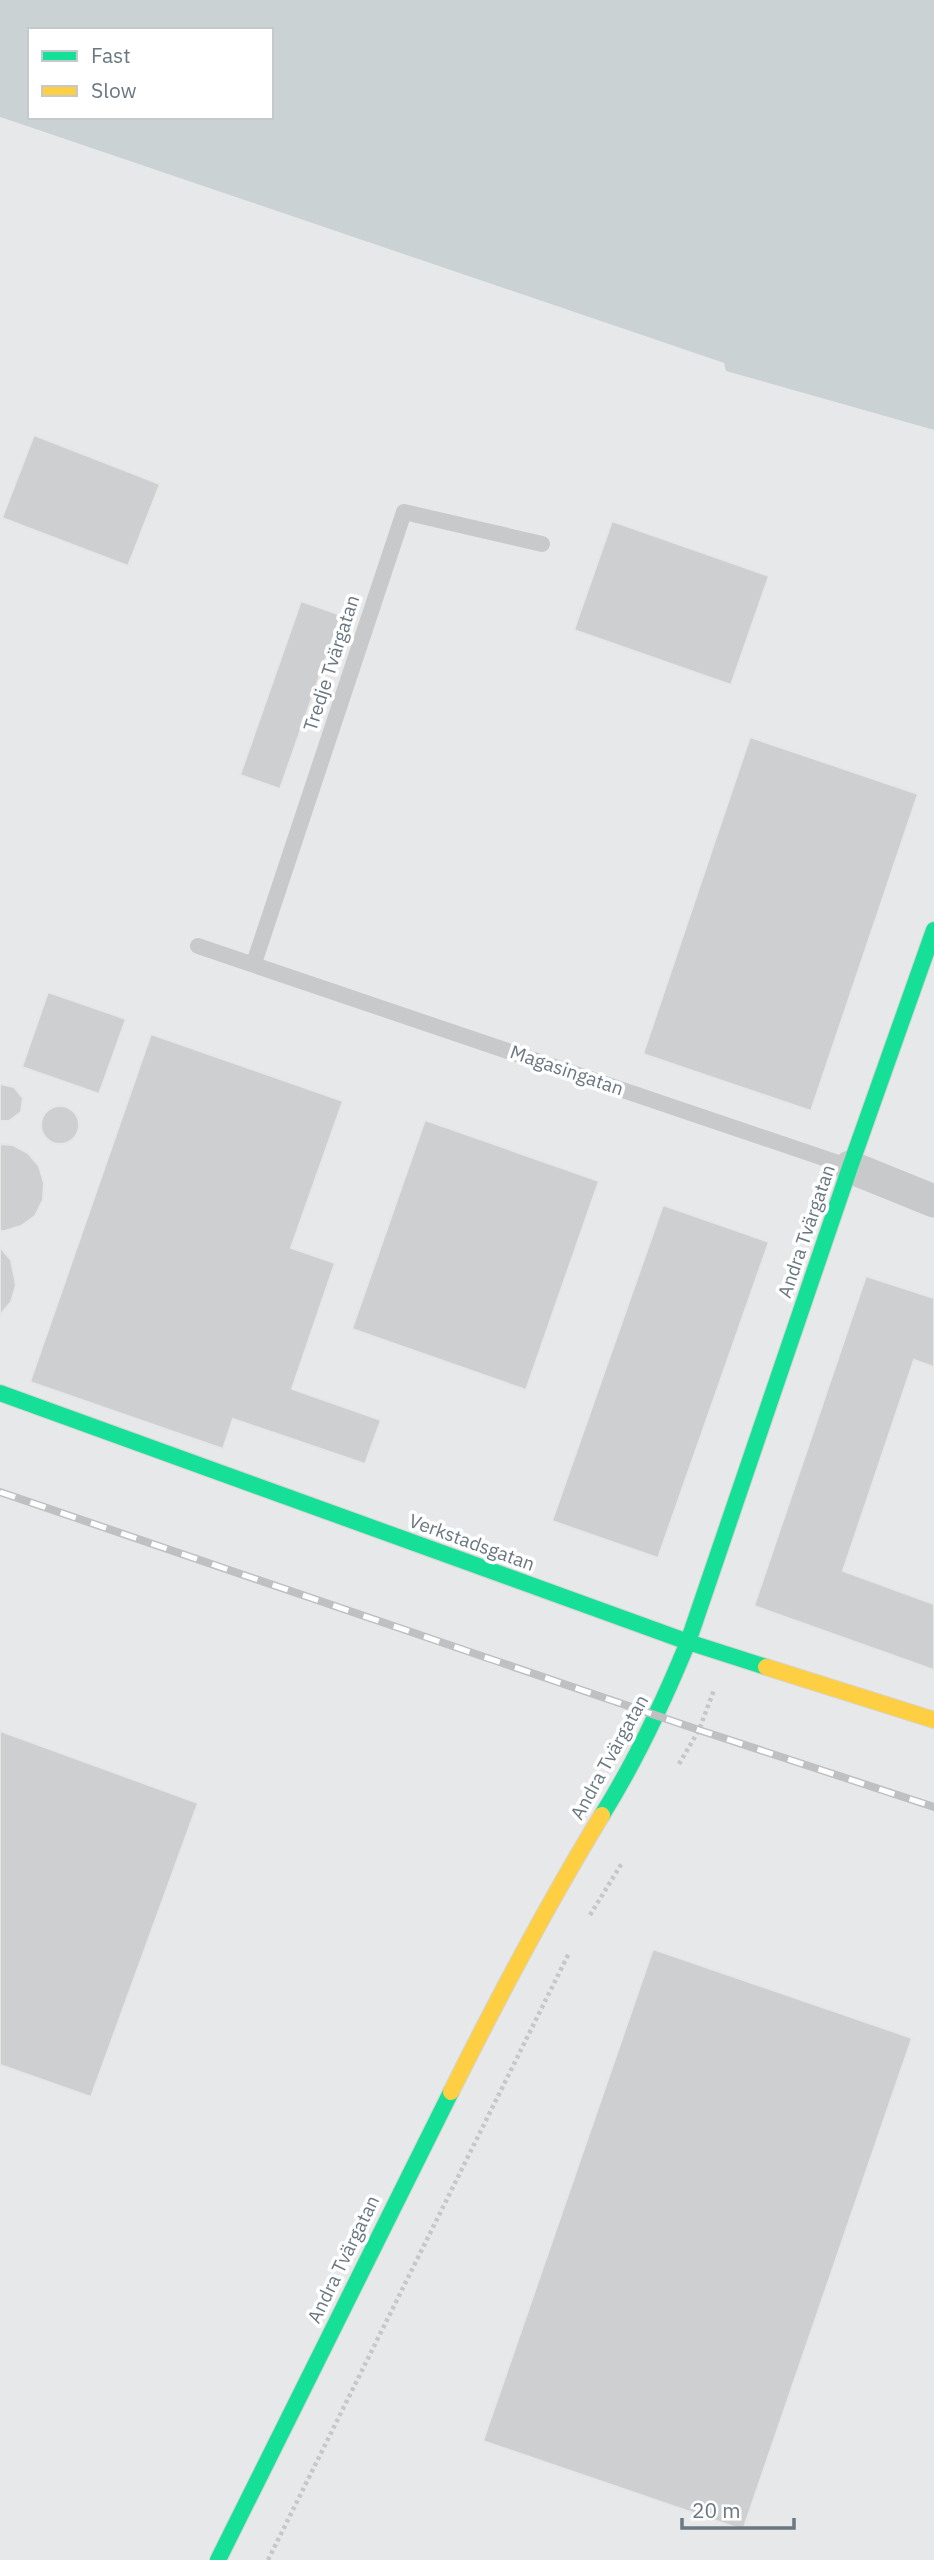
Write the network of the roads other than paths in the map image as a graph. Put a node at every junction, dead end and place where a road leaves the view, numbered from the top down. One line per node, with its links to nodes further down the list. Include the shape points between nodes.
1 (542, 544): 4 (lane, Tredje Tvärgatan, via 404,512)
2 (934, 930): 5 (street, Andra Tvärgatan)
3 (198, 946): 4 (lane, Magasingatan)
4 (254, 963): 5 (lane, Magasingatan)
5 (850, 1167): 6 (street, Magasingatan); 8 (street, Andra Tvärgatan)
6 (934, 1201)
7 (0, 1393): 8 (street, Verkstadsgatan)
8 (688, 1642): 9 (street, Verkstadsgatan); 10 (street, Andra Tvärgatan, via 628,1774 500,1992)
9 (934, 1720)
10 (218, 2560)

